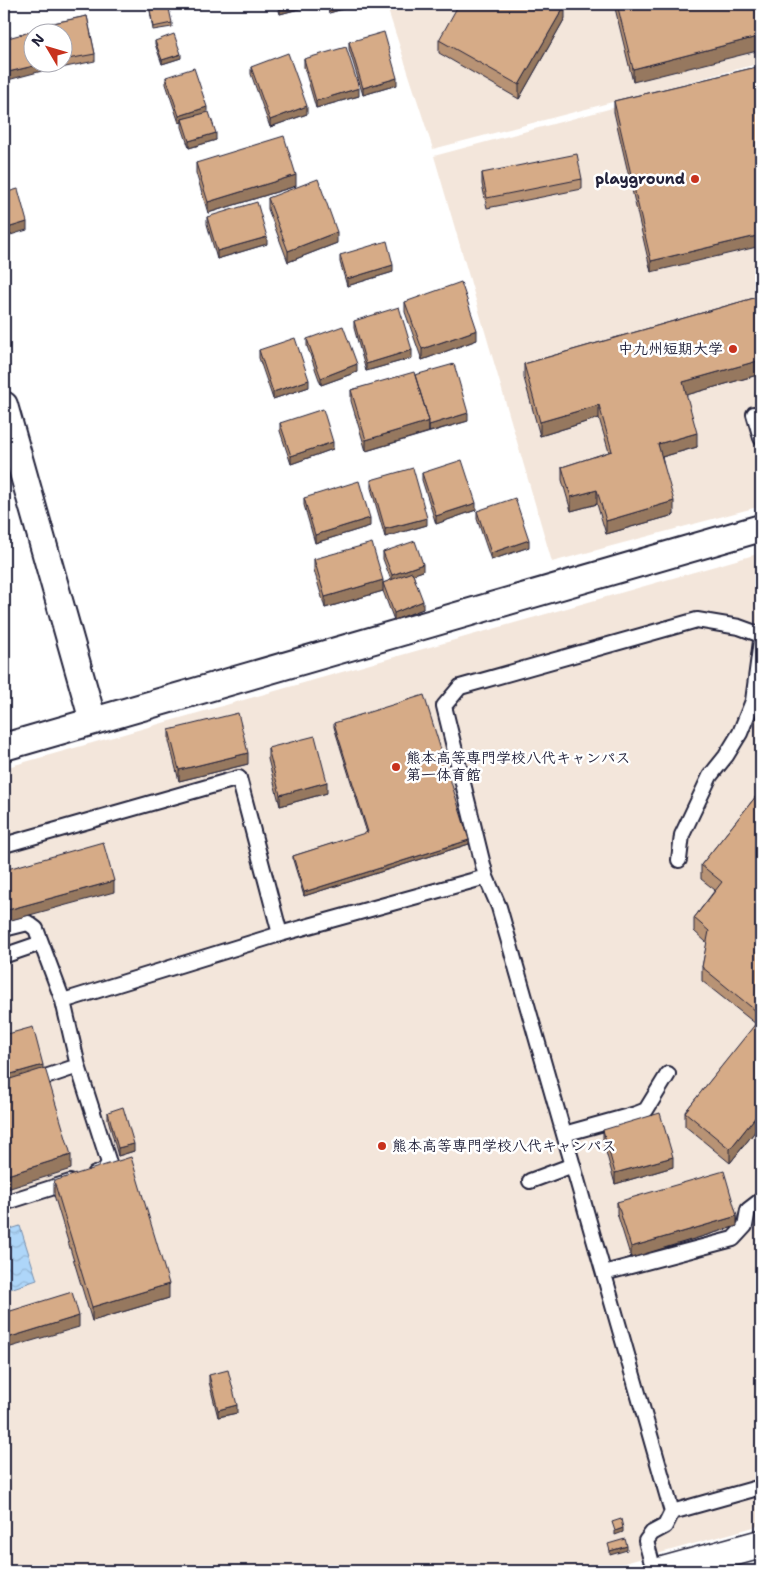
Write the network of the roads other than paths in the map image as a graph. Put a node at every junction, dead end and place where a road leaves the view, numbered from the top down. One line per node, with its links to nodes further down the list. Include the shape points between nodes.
1 (4, 405): 7 (street)
2 (754, 414): 3 (lane)
3 (761, 438)
4 (761, 528): 7 (street)
5 (761, 635): 11 (lane, via 739,627 697,620 460,687 444,706)
6 (761, 641): 10 (lane, via 753,701 740,733 710,776 686,826)
7 (93, 721): 8 (street)
8 (4, 747)
9 (4, 845): 13 (lane, via 239,778)
10 (679, 860)
11 (486, 877): 13 (lane); 20 (lane, via 499,907)
12 (4, 929): 14 (lane, via 28,923 36,929)
13 (280, 934): 16 (lane)
14 (42, 944): 15 (lane); 16 (lane)
15 (6, 955)
16 (63, 1001): 17 (lane)
17 (78, 1066): 19 (lane); 24 (lane, via 109,1163 104,1172)
18 (668, 1074): 20 (lane, via 646,1110)
19 (4, 1091)
20 (564, 1134): 21 (lane)
21 (573, 1165): 22 (lane); 25 (lane)
22 (530, 1181)
23 (761, 1200): 25 (lane, via 748,1210 745,1226 733,1239)
24 (4, 1203)
25 (604, 1273): 27 (lane)
26 (761, 1487): 27 (lane)
27 (672, 1512): 29 (lane, via 665,1526 646,1540)
28 (761, 1544): 30 (street)
29 (654, 1571)
30 (663, 1571)

